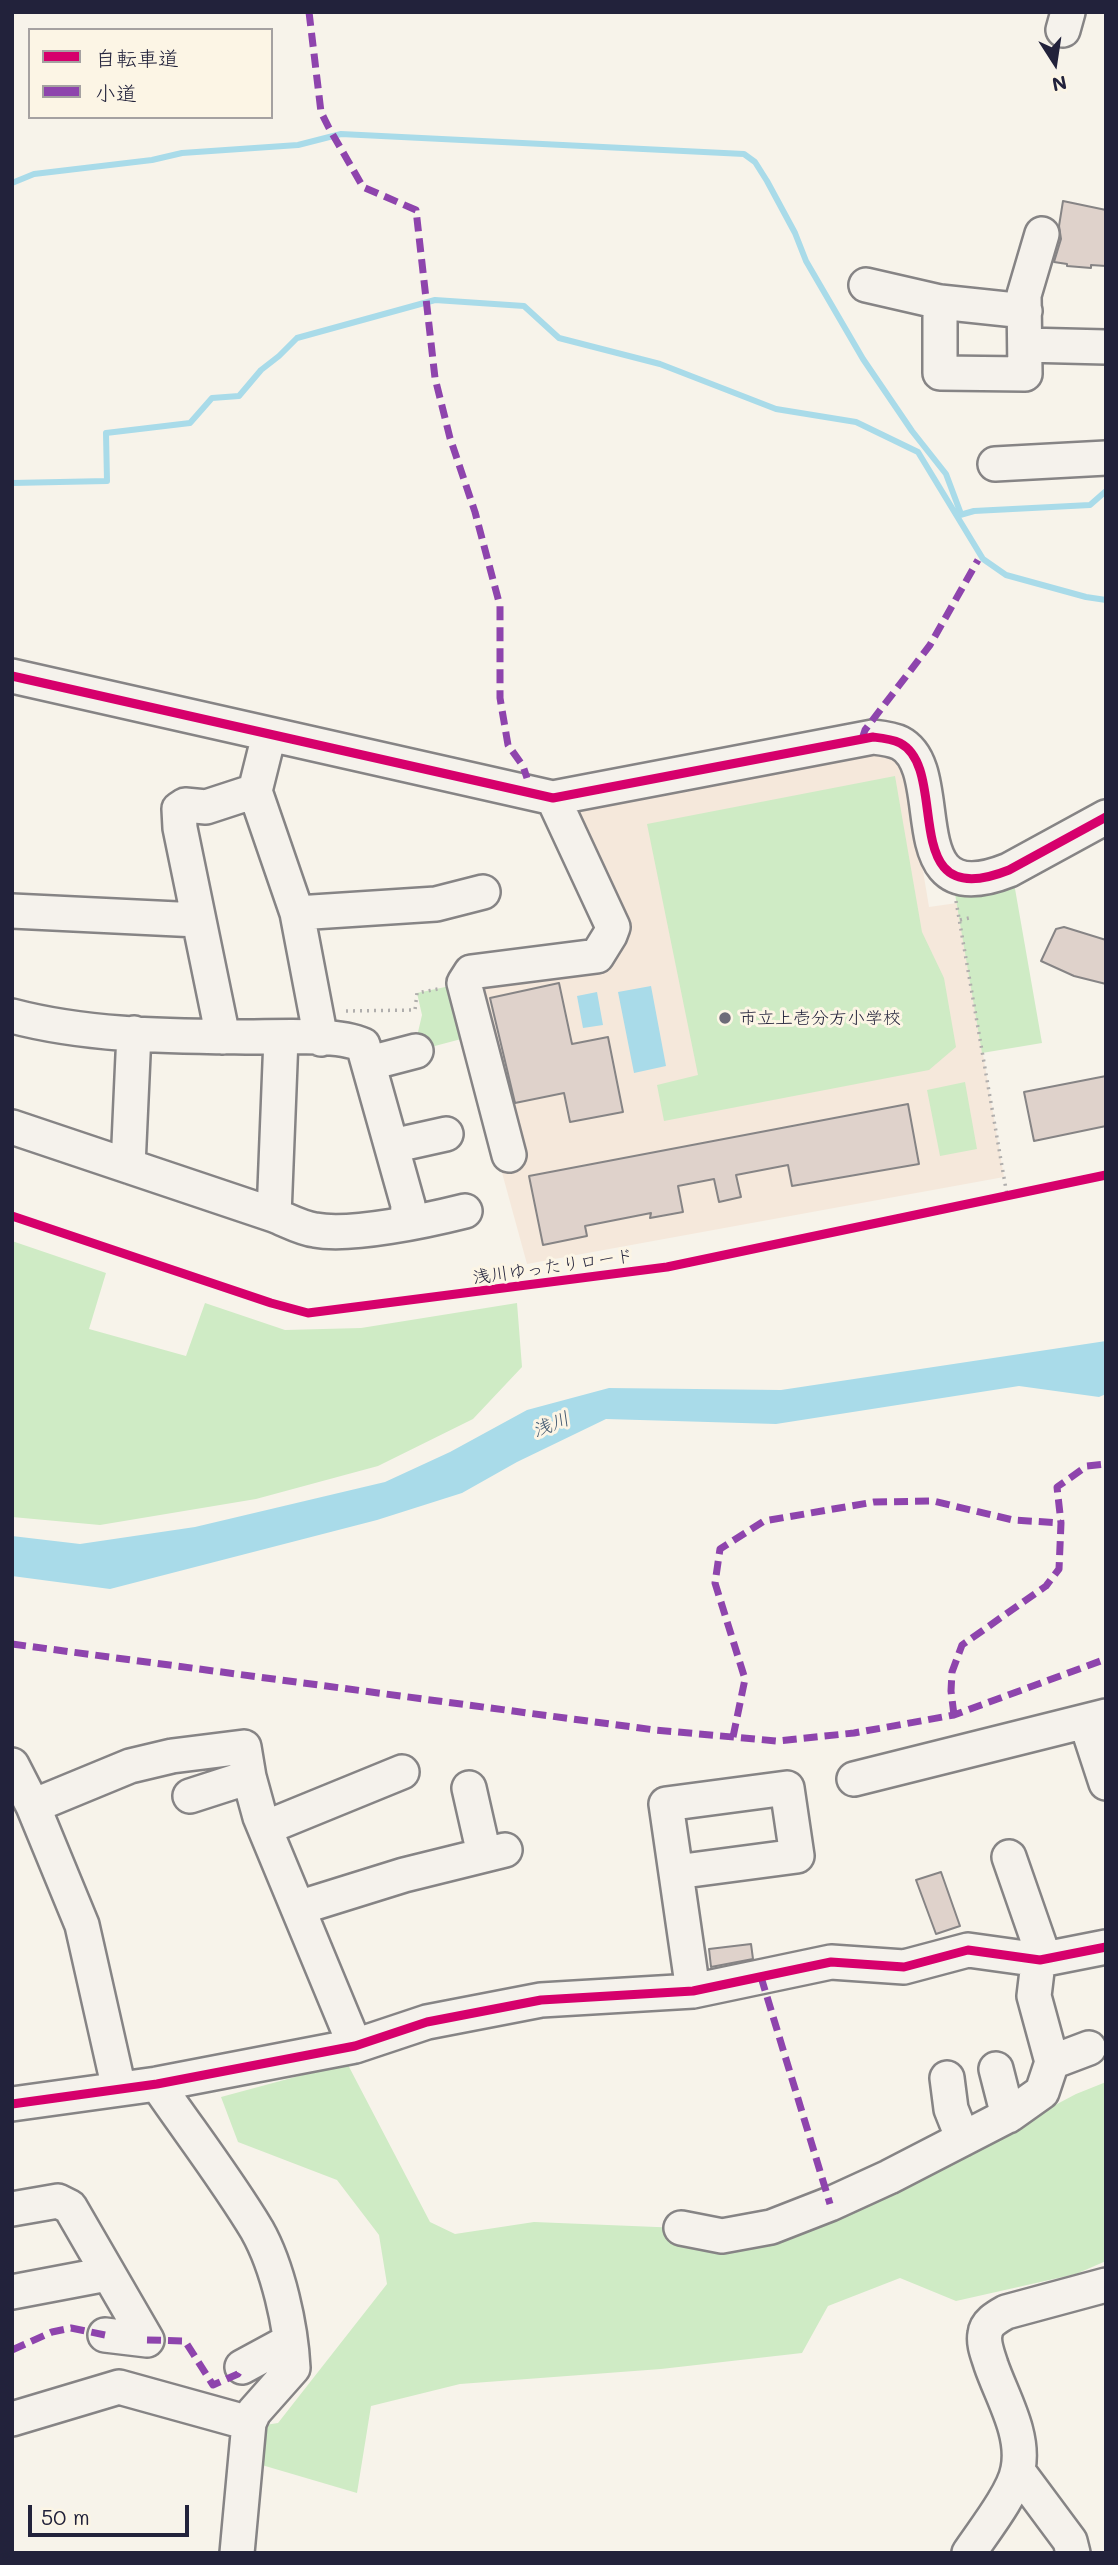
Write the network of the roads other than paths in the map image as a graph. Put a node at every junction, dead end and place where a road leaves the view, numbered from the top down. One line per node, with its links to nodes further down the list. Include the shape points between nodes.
1 (1042, 234): 4 (street, via 1024,295)
2 (866, 285): 3 (street)
3 (940, 302): 4 (street); 5 (street, via 940,373 1025,374)
4 (1024, 311): 5 (street)
5 (1025, 345): 6 (street)
6 (1106, 347)
7 (1106, 458): 8 (street)
8 (995, 464)
9 (12, 676): 10 (street)
10 (269, 735): 11 (street); 12 (street)
11 (255, 791): 16 (street); 17 (street, via 206,807 185,804 179,809)
12 (553, 799): 13 (street, via 873,737 900,743 916,760 937,859 960,877 985,877 1009,870); 28 (street, via 612,927 597,956 471,972 464,983)
13 (1106, 817)
14 (483, 892): 16 (street, via 436,904)
15 (12, 911): 17 (street)
16 (297, 913): 19 (street)
17 (198, 920): 21 (street)
18 (12, 1016): 20 (street, via 51,1026)
19 (318, 1025): 22 (street); 24 (street, via 363,1045)
20 (134, 1033): 21 (street); 29 (street)
21 (223, 1037): 22 (street)
22 (281, 1038): 31 (street)
23 (416, 1051): 24 (street)
24 (370, 1063): 27 (street)
25 (12, 1127): 29 (street)
26 (446, 1134): 27 (street)
27 (392, 1146): 32 (street, via 408,1205)
28 (509, 1155)
29 (128, 1166): 31 (street)
30 (465, 1211): 32 (street)
31 (274, 1214): 32 (street, via 314,1230 340,1232)
32 (407, 1222)
33 (1096, 1719): 37 (street); 38 (street)
34 (12, 1765): 41 (street)
35 (402, 1772): 42 (street)
36 (249, 1777): 40 (street); 41 (street, via 244,1747 172,1756 130,1766); 42 (street)
37 (854, 1779)
38 (1106, 1783)
39 (468, 1787): 45 (street, via 494,1852)
40 (190, 1796)
41 (33, 1806): 55 (street, via 82,1925)
42 (265, 1828): 45 (street)
43 (1009, 1857): 47 (street, via 1040,1946)
44 (676, 1872): 48 (street)
45 (298, 1908): 49 (street)
46 (1106, 1947): 47 (street)
47 (1040, 1960): 48 (street, via 968,1950 904,1967 831,1962); 51 (street, via 1034,1996)
48 (693, 1991): 49 (street, via 541,2000 427,2022)
49 (355, 2046): 54 (street)
50 (1089, 2048): 51 (street)
51 (1052, 2062): 57 (street, via 1042,2092)
52 (996, 2069): 57 (street)
53 (947, 2078): 58 (street, via 951,2109)
54 (158, 2084): 55 (street); 65 (street, via 258,2231 277,2279)
55 (119, 2089): 56 (street)
56 (12, 2104)
57 (1008, 2116): 58 (street)
58 (963, 2139): 60 (street, via 842,2199 771,2227 722,2236)
59 (12, 2209): 61 (street, via 58,2201 70,2207)
60 (681, 2228)
61 (107, 2274): 63 (street); 64 (street, via 147,2340)
62 (1106, 2286): 69 (street, via 1006,2312 984,2332 1014,2424)
63 (12, 2292)
64 (106, 2335)
65 (290, 2341): 66 (street); 68 (street, via 293,2368)
66 (242, 2367)
67 (12, 2419): 68 (street, via 119,2387)
68 (248, 2423): 70 (street)
69 (1018, 2471): 71 (street); 72 (street, via 1070,2541)
70 (237, 2553)
71 (969, 2553)
72 (1073, 2553)

